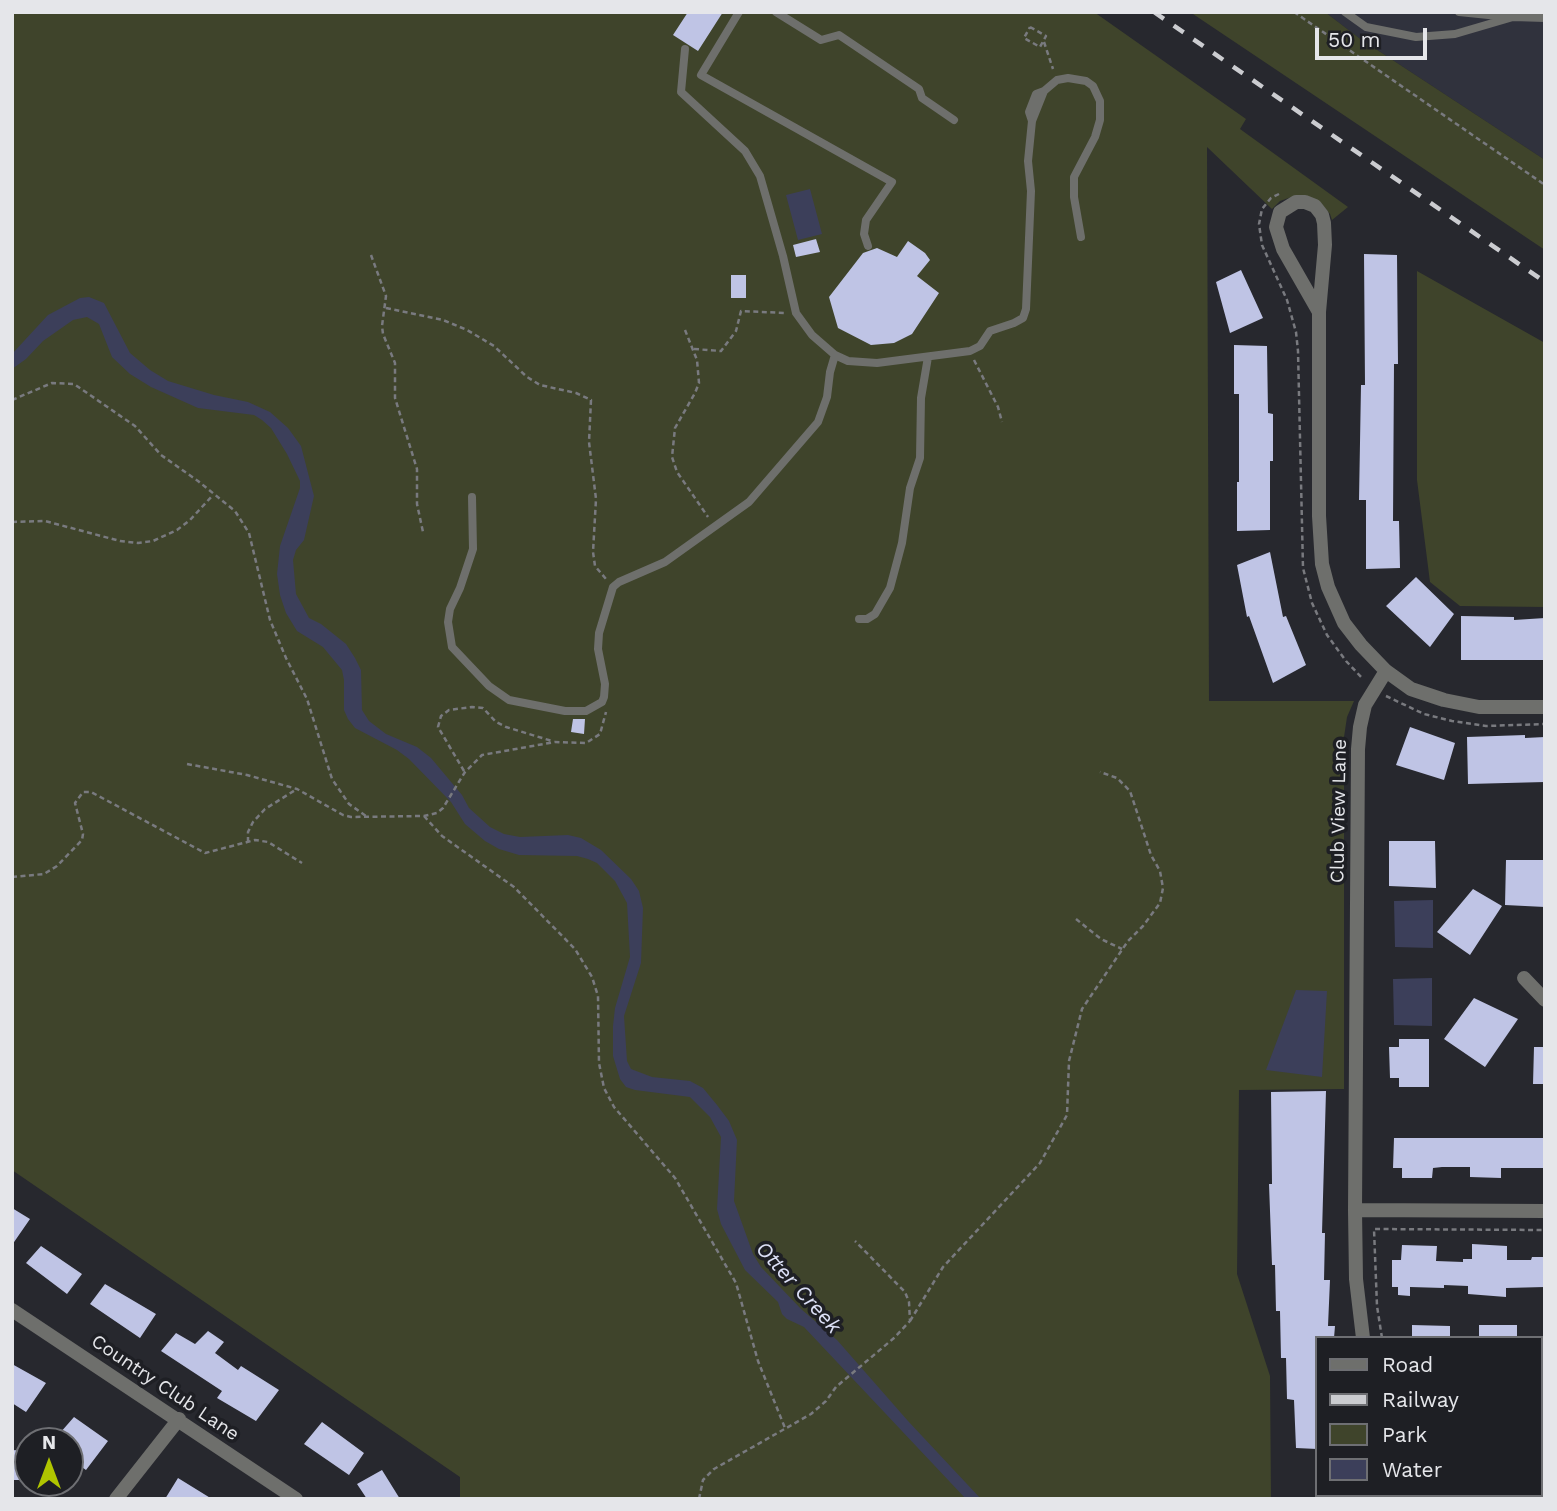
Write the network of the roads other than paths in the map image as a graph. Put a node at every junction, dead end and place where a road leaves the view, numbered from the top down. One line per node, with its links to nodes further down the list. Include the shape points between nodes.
1 (739, 12): 10 (lane, via 701,75 892,182 866,220)
2 (776, 12): 8 (lane, via 821,40 839,36 919,89 922,98)
3 (1345, 12): 5 (lane, via 1366,27 1416,37 1455,34)
4 (1459, 12): 5 (lane)
5 (1513, 17): 6 (lane)
6 (1545, 18)
7 (684, 49): 12 (lane, via 681,92 745,151 760,176 796,313)
8 (954, 120)
9 (1081, 237): 13 (lane, via 1074,177 1097,128 1100,101 1086,81 1056,80 1044,91 1032,121 1027,309 1023,318 990,331 980,346 970,351)
10 (868, 246)
11 (1319, 312): 11 (street, via 1324,223 1315,206 1296,202 1280,212 1276,227 1283,249); 16 (street, via 1322,564 1344,623)
12 (835, 355): 13 (lane, via 863,363); 14 (lane, via 818,422 749,502 665,562 613,587 599,633 605,684 602,702 586,711 509,700 489,686 453,647 448,622 473,549)
13 (928, 357): 15 (lane, via 921,398 920,458 910,488 902,543 890,587 875,614)
14 (472, 497)
15 (859, 620)
16 (1386, 671): 17 (street, via 1411,689 1444,700 1479,707); 20 (street, Club View Lane, via 1365,705 1358,750)
17 (1545, 707)
18 (1524, 978): 19 (street)
19 (1545, 1000)
20 (1355, 1210): 21 (street); 23 (street, Club View Lane)
21 (1545, 1211)
22 (12, 1310): 24 (street, Country Club Lane)
23 (1363, 1336)
24 (178, 1419): 25 (street); 26 (street, Country Club Lane)
25 (116, 1499)
26 (296, 1499)

